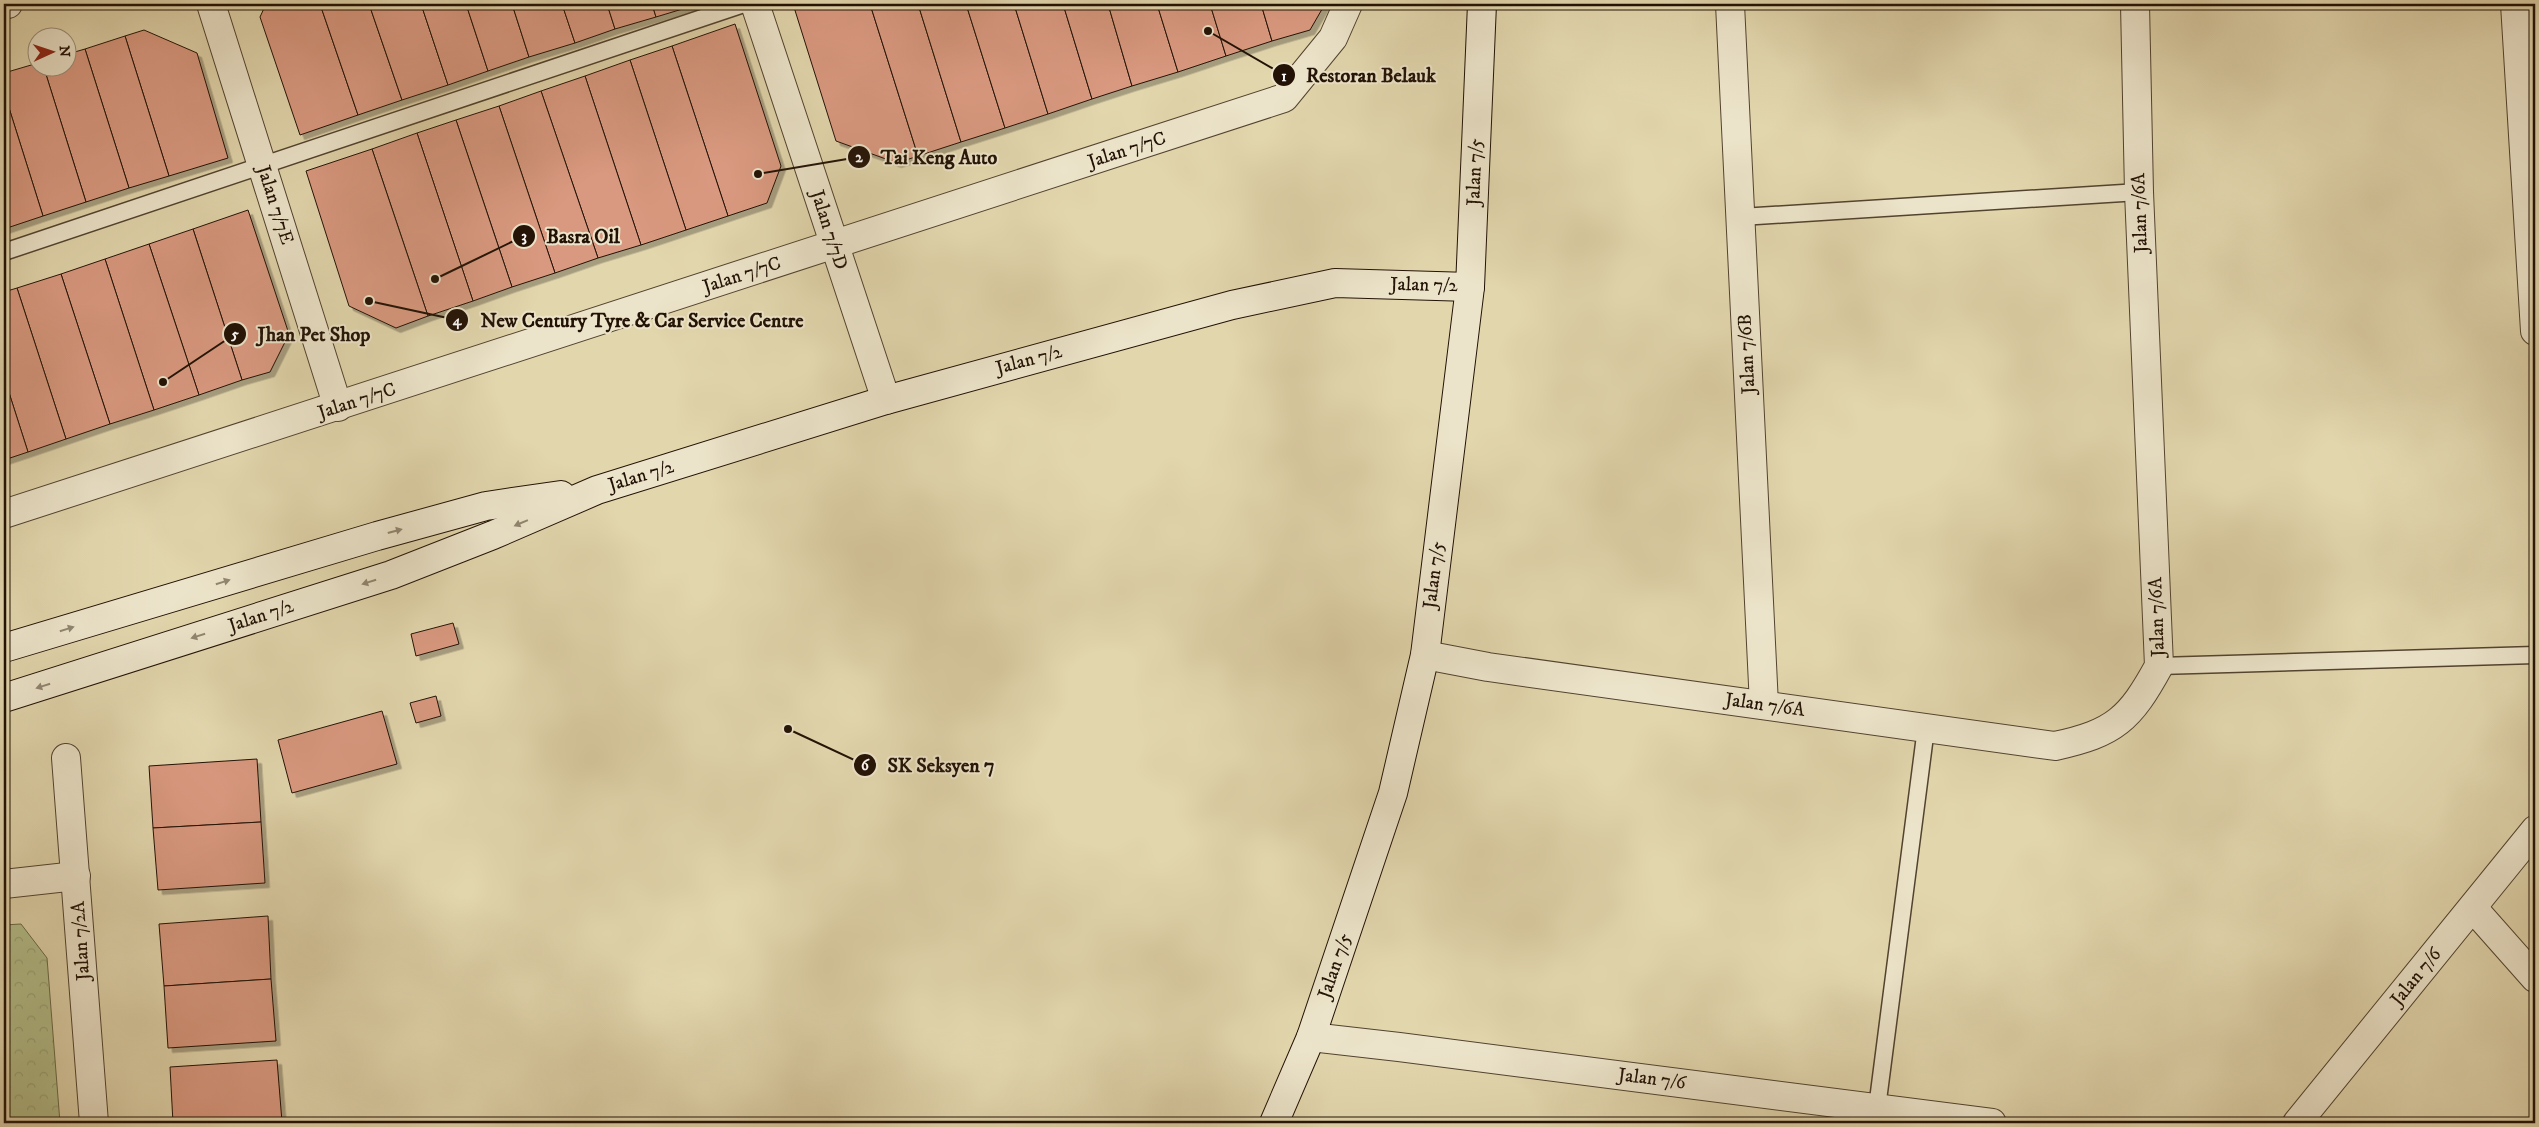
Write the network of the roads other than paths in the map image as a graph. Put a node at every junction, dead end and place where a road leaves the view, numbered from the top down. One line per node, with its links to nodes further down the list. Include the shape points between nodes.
1 (8, 4): 10 (street)
2 (211, 4): 12 (street, Jalan 7/7E)
3 (744, 4): 12 (lane)
4 (754, 4): 15 (street, Jalan 7/7D)
5 (1348, 4): 15 (street, Jalan 7/7C, via 1333,38 1284,98)
6 (1482, 4): 17 (street, Jalan 7/5)
7 (1730, 4): 14 (street, Jalan 7/6B)
8 (2135, 4): 13 (street, Jalan 7/6A)
9 (2515, 4): 11 (street)
10 (4, 5)
11 (2529, 116): 18 (street)
12 (262, 166): 16 (lane); 20 (street, Jalan 7/7E)
13 (2139, 192): 14 (lane); 26 (street, Jalan 7/6A)
14 (1741, 217): 28 (street, Jalan 7/6B)
15 (834, 245): 19 (street, Jalan 7/7D); 20 (street, Jalan 7/7C)
16 (4, 252)
17 (1470, 287): 19 (street, Jalan 7/2, via 1335,283 1232,305); 24 (street, Jalan 7/5)
18 (2535, 330)
19 (886, 400): 21 (street, Jalan 7/2)
20 (338, 407): 22 (street, Jalan 7/7C)
21 (598, 490): 23 (street, Jalan 7/2, one-way to 21, via 477,509); 27 (street, Jalan 7/2, one-way to 27, via 390,575)
22 (4, 514)
23 (4, 648)
24 (1425, 655): 28 (street, Jalan 7/6A, via 1488,667); 36 (street, Jalan 7/5, via 1392,793)
25 (2535, 655): 26 (lane)
26 (2159, 666): 29 (street, Jalan 7/6A, via 2142,697 2118,723 2089,739 2055,746)
27 (4, 698)
28 (1764, 705): 29 (street, Jalan 7/6A)
29 (1926, 728): 37 (lane)
30 (66, 758): 32 (street, Jalan 7/2A)
31 (2535, 830): 34 (street, Jalan 7/6)
32 (76, 876): 33 (street); 38 (street, Jalan 7/2A)
33 (4, 884)
34 (2473, 908): 35 (street); 41 (street, Jalan 7/6)
35 (2535, 978)
36 (1311, 1037): 37 (street, Jalan 7/6); 39 (street, Jalan 7/5)
37 (1877, 1108): 40 (street, Jalan 7/6)
38 (94, 1123)
39 (1274, 1123)
40 (1992, 1123)
41 (2297, 1123)

